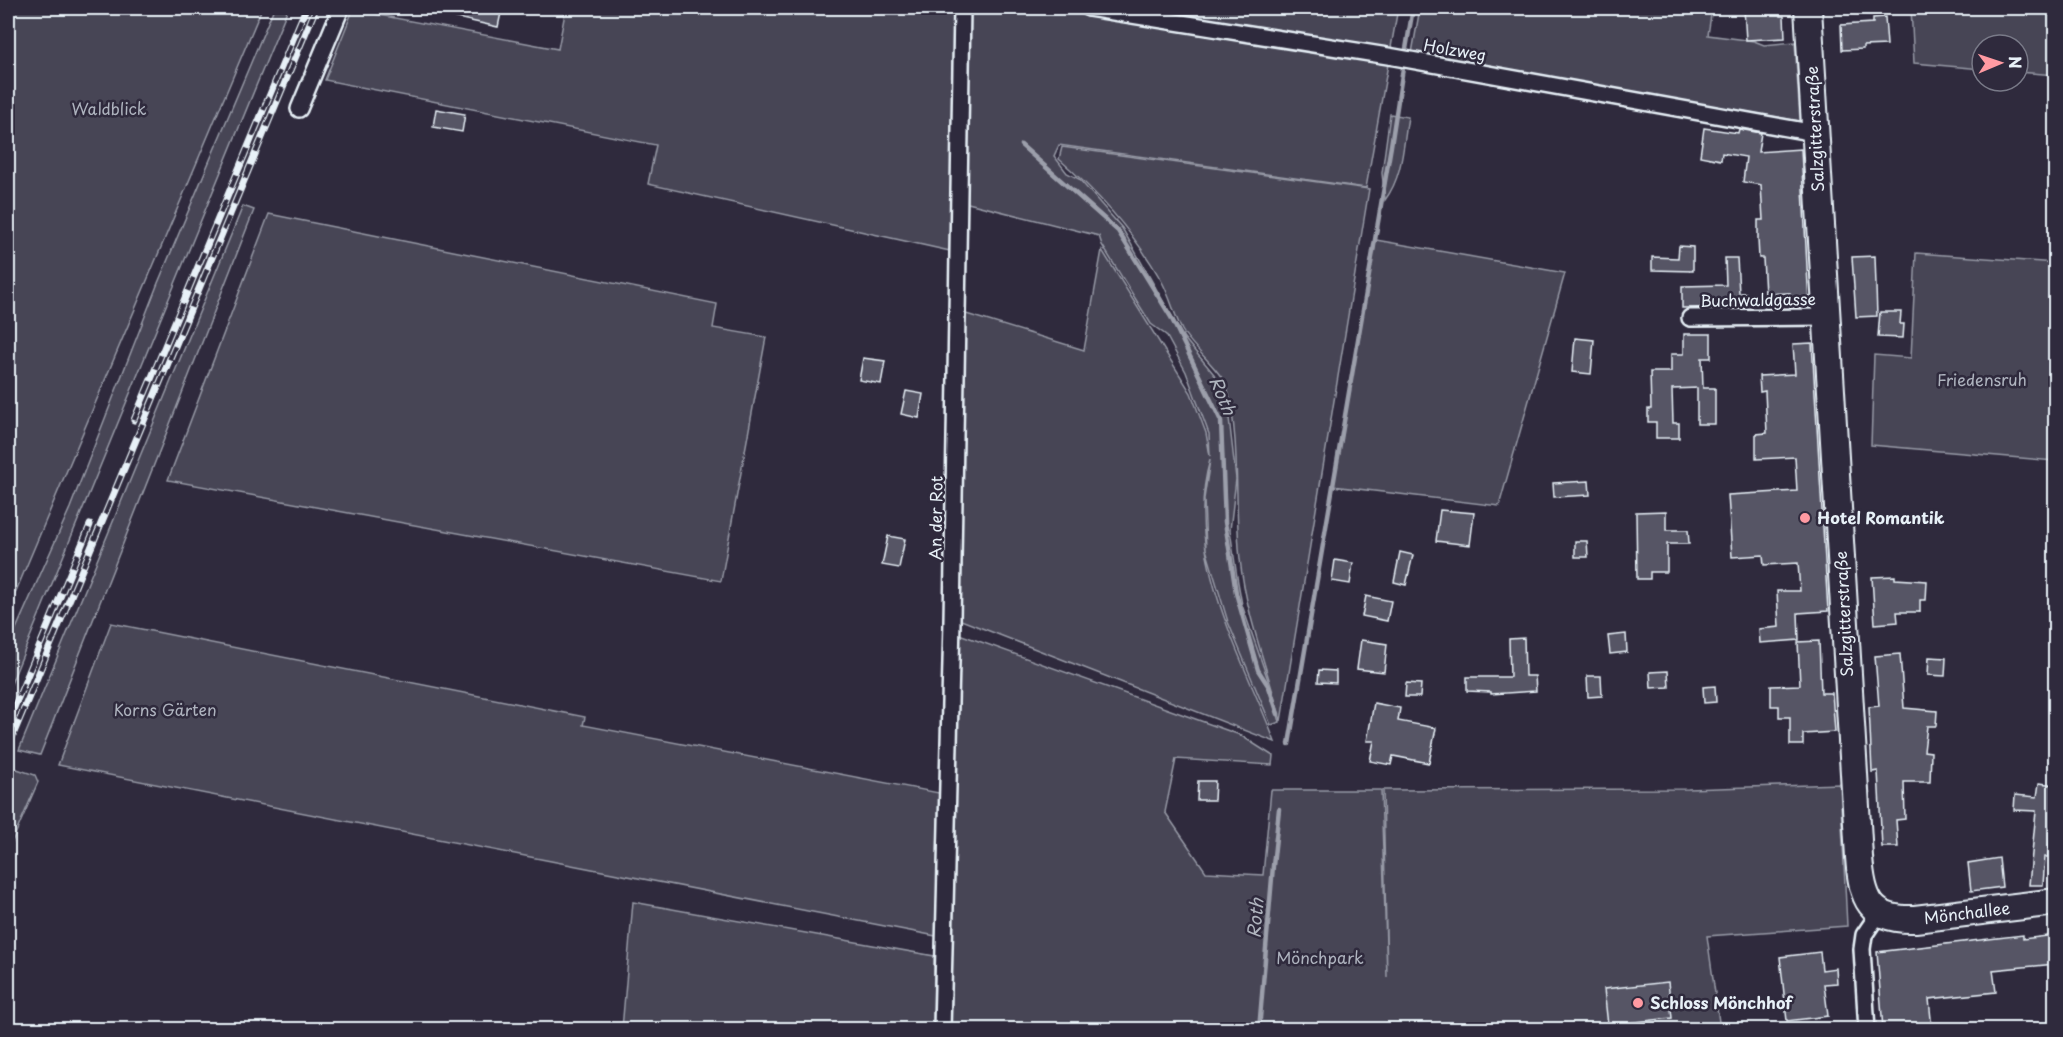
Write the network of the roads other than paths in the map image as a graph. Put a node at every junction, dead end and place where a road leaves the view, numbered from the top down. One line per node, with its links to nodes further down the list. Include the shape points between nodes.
1 (341, 8): 5 (street)
2 (962, 8): 11 (street, An der Rot)
3 (1088, 8): 6 (street, Holzweg, via 1394,57)
4 (1808, 8): 6 (main road, Salzgitterstraße)
5 (299, 109)
6 (1815, 133): 7 (main road, Salzgitterstraße)
7 (1826, 317): 8 (street, Buchwaldgasse); 10 (main road, Salzgitterstraße, via 1859,865 1865,893)
8 (1690, 318)
9 (2055, 902): 10 (main road, Mönchallee, via 1916,919 1894,919)
10 (1879, 913): 12 (street, via 1864,935 1862,949)
11 (942, 1029)
12 (1867, 1029)

